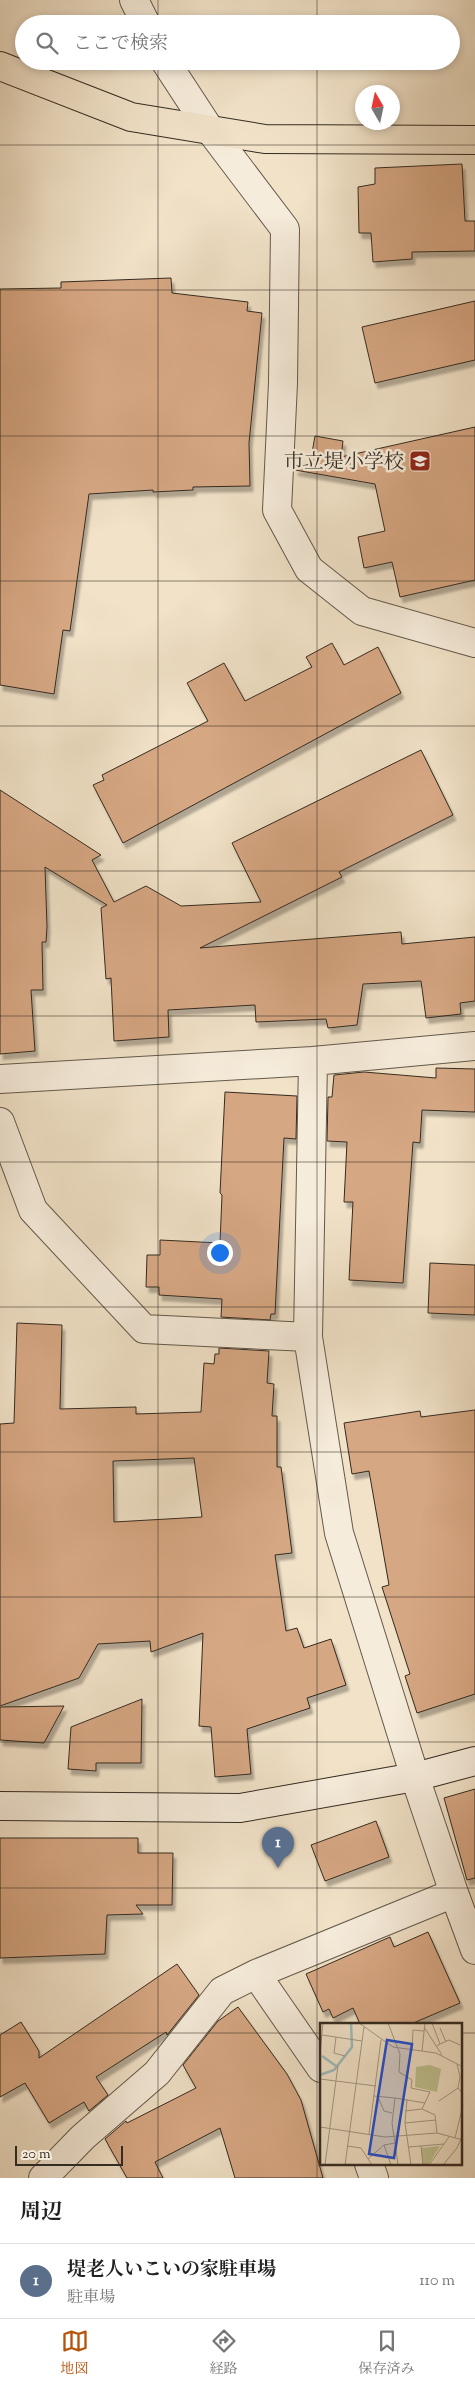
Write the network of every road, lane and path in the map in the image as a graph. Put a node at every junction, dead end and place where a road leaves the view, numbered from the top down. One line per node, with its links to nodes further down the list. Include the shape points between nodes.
1 (134, 0): 2 (street)
2 (142, 15)
3 (0, 66): 5 (main road, via 131,117)
4 (171, 70): 5 (street)
5 (210, 130): 6 (main road, via 265,139); 7 (street, via 286,229 277,510 308,569 362,611)
6 (475, 140)
7 (475, 643)
8 (475, 1046): 9 (street)
9 (313, 1061): 10 (street); 12 (street)
10 (0, 1079)
11 (0, 1122): 12 (street, via 33,1210 144,1329)
12 (308, 1337): 14 (street, via 339,1533)
13 (475, 1761): 14 (street)
14 (415, 1777): 15 (street, via 240,1808); 16 (street)
15 (0, 1806)
16 (454, 1893): 17 (street); 18 (street)
17 (475, 1950)
18 (256, 1974): 19 (street); 21 (street, via 222,1991 157,2073 83,2137)
19 (320, 2067)
20 (370, 2166): 22 (street)
21 (43, 2178)
22 (374, 2178)

